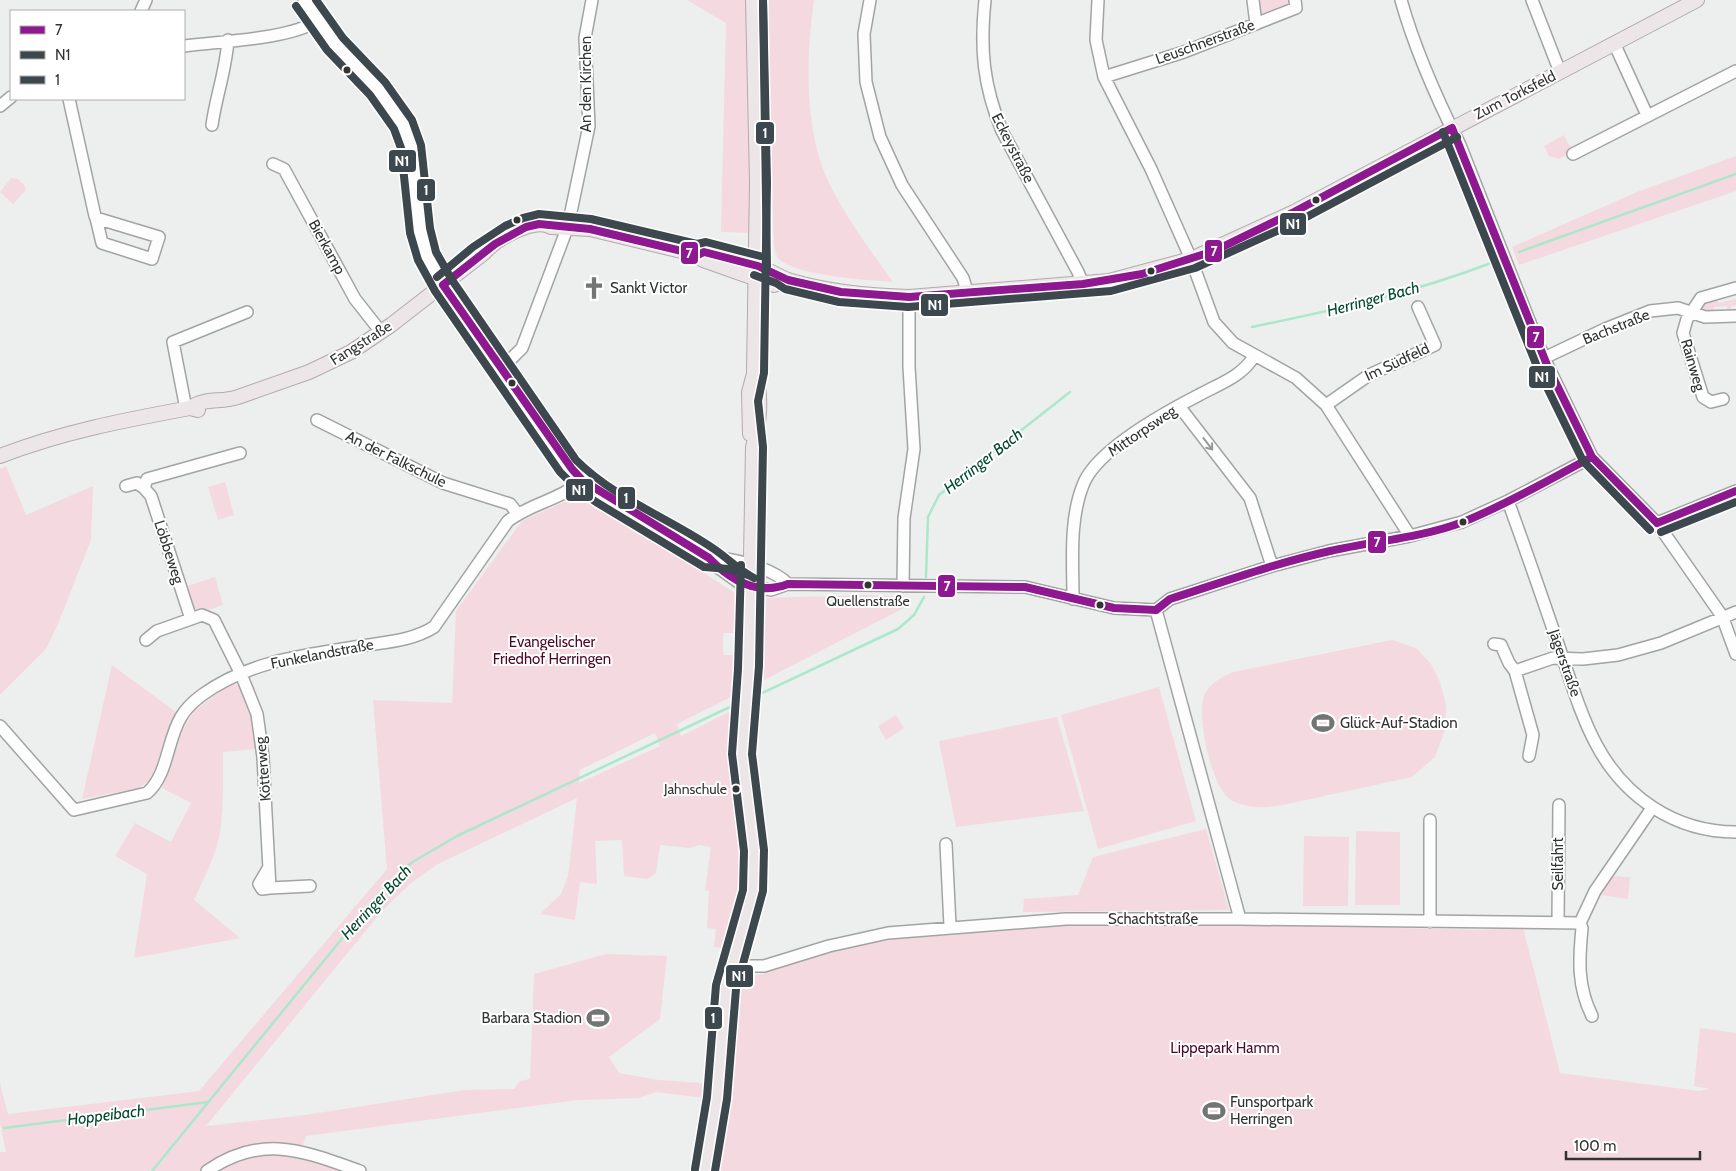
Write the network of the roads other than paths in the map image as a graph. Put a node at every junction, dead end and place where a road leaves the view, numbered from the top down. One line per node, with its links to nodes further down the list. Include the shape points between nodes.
1 (304, 0): 12 (street)
2 (592, 0): 29 (street, An den Kirchen, via 585,38 589,126)
3 (753, 0): 31 (main road)
4 (870, 0): 35 (street, via 864,34 866,82 880,137 902,184)
5 (985, 0): 32 (street, Eckeystraße, via 983,65 994,111)
6 (1098, 0): 19 (street, via 1096,40)
7 (1253, 0): 13 (street)
8 (1295, 0): 13 (street, Leuschnerstraße, via 1296,8)
9 (1401, 0): 25 (street)
10 (1532, 0): 18 (street)
11 (1697, 0): 15 (main road, Zum Torksfeld)
12 (318, 21): 14 (street, via 301,29); 33 (street, via 340,51 378,89 403,124 411,146 420,230 427,256)
13 (1256, 24): 19 (street, Leuschnerstraße, via 1184,52)
14 (228, 40): 16 (street); 24 (street, via 226,67)
15 (1614, 43): 18 (main road, Zum Torksfeld); 23 (street)
16 (185, 46)
17 (1736, 71): 23 (street)
18 (1560, 72): 25 (main road, Zum Torksfeld)
19 (1104, 77): 30 (street, via 1151,169)
20 (10, 98): 22 (street)
21 (69, 100): 28 (street)
22 (0, 106)
23 (1647, 115): 26 (street)
24 (212, 125)
25 (1452, 128): 30 (main road, Zum Torksfeld, via 1294,212); 43 (street)
26 (1573, 154)
27 (273, 164): 41 (street, Bierkamp, via 284,169 355,299)
28 (96, 218): 28 (street, via 102,243 152,259 159,238)
29 (568, 226): 31 (main road, Fangstraße, via 698,255 704,252); 33 (main road, Fangstraße, via 551,227 484,253); 44 (street, An den Kirchen, via 522,348)
30 (1191, 260): 32 (main road, Zum Torksfeld, via 1142,274); 42 (street, via 1214,322 1233,343)
31 (756, 273): 36 (main road, Zum Torksfeld, via 774,285 788,280 841,292); 62 (main road, via 754,373 759,390)
32 (1082, 284): 35 (main road, Zum Torksfeld)
33 (443, 285): 41 (main road, Fangstraße); 44 (street)
34 (1736, 288): 39 (street, via 1701,298)
35 (967, 291): 36 (main road, Zum Torksfeld)
36 (909, 297): 65 (street, via 914,449 904,518)
37 (1418, 307): 46 (street, Im Südfeld, via 1435,344 1368,375)
38 (247, 312): 48 (street, via 173,342)
39 (1691, 312): 40 (street, Bachstraße, via 1705,317); 43 (street, Bachstraße, via 1678,308 1650,311 1605,328); 45 (street, Rainweg, via 1684,325 1684,333 1703,397 1711,402)
40 (1736, 316)
41 (381, 332): 48 (main road, Fangstraße, via 340,358 309,372 221,402 213,409)
42 (1254, 356): 46 (street, via 1296,378); 47 (street, Mittorpsweg, via 1238,374)
43 (1544, 358): 52 (street)
44 (501, 370): 53 (street, via 563,459)
45 (1723, 400)
46 (1326, 405): 60 (street)
47 (1178, 406): 63 (street, one-way to 63, via 1250,498); 67 (street, Mittorpsweg, via 1109,451 1095,464 1083,483 1074,521)
48 (188, 409): 51 (main road, Fangstraße, via 84,428)
49 (317, 420): 58 (street, An der Falkschule, via 443,483 510,504)
50 (240, 453): 55 (street, via 148,479)
51 (0, 456)
52 (1592, 457): 57 (street); 59 (street)
53 (582, 480): 58 (street, via 560,496); 61 (street)
54 (126, 486): 55 (street, via 137,483)
55 (144, 488): 71 (street, Löbbeweg, via 151,496)
56 (1736, 491): 59 (street)
57 (1508, 501): 60 (street, via 1462,522); 75 (street, Jägerstraße)
58 (517, 514): 77 (street, Funkelandstraße, via 508,521 434,627 395,641 281,659)
59 (1657, 522): 70 (street)
60 (1410, 536): 63 (street, via 1329,551)
61 (709, 558): 62 (street, via 731,559); 66 (street, via 732,578)
62 (751, 565): 64 (street, via 782,578); 66 (main road)
63 (1272, 566): 68 (street, via 1170,599)
64 (788, 584): 65 (street); 66 (street, via 771,590)
65 (903, 586): 67 (street, via 1025,587)
66 (750, 587): 91 (main road, via 742,754 754,864 753,891)
67 (1073, 599): 68 (street, via 1114,608)
68 (1156, 610): 86 (street)
69 (1736, 612): 70 (street)
70 (1722, 616): 74 (street); 75 (street, via 1679,636 1618,656)
71 (191, 618): 72 (street, via 157,631); 77 (street, via 202,615 214,620)
72 (146, 640)
73 (1494, 644): 76 (street, via 1502,645 1508,663)
74 (1736, 654)
75 (1563, 657): 76 (street); 81 (street, Jägerstraße, via 1595,743 1616,775)
76 (1515, 671): 79 (street, via 1532,735)
77 (241, 674): 78 (street, Funkelandstraße, via 203,695 181,716 153,787 147,792 74,810); 85 (street, Kötterweg, via 260,728 270,888)
78 (0, 726)
79 (1529, 756)
80 (1559, 805): 88 (street, Seilfahrt)
81 (1652, 808): 83 (street, Jägerstraße, via 1693,826 1716,832); 89 (street, via 1595,891)
82 (1430, 820): 87 (street)
83 (1736, 832)
84 (946, 844): 90 (street)
85 (310, 886)
86 (1240, 918): 87 (street, Schachtstraße); 90 (street, Schachtstraße, via 1066,919)
87 (1430, 922): 88 (street, Schachtstraße)
88 (1558, 922): 89 (street, Schachtstraße)
89 (1580, 923): 92 (street, via 1579,980)
90 (950, 926): 91 (street, Schachtstraße, via 880,934 764,966 747,966)
91 (732, 961): 95 (main road, via 726,987 717,1098)
92 (1592, 1016)
93 (207, 1171): 94 (street, via 243,1152 274,1148 312,1154)
94 (360, 1171)
95 (705, 1171)

